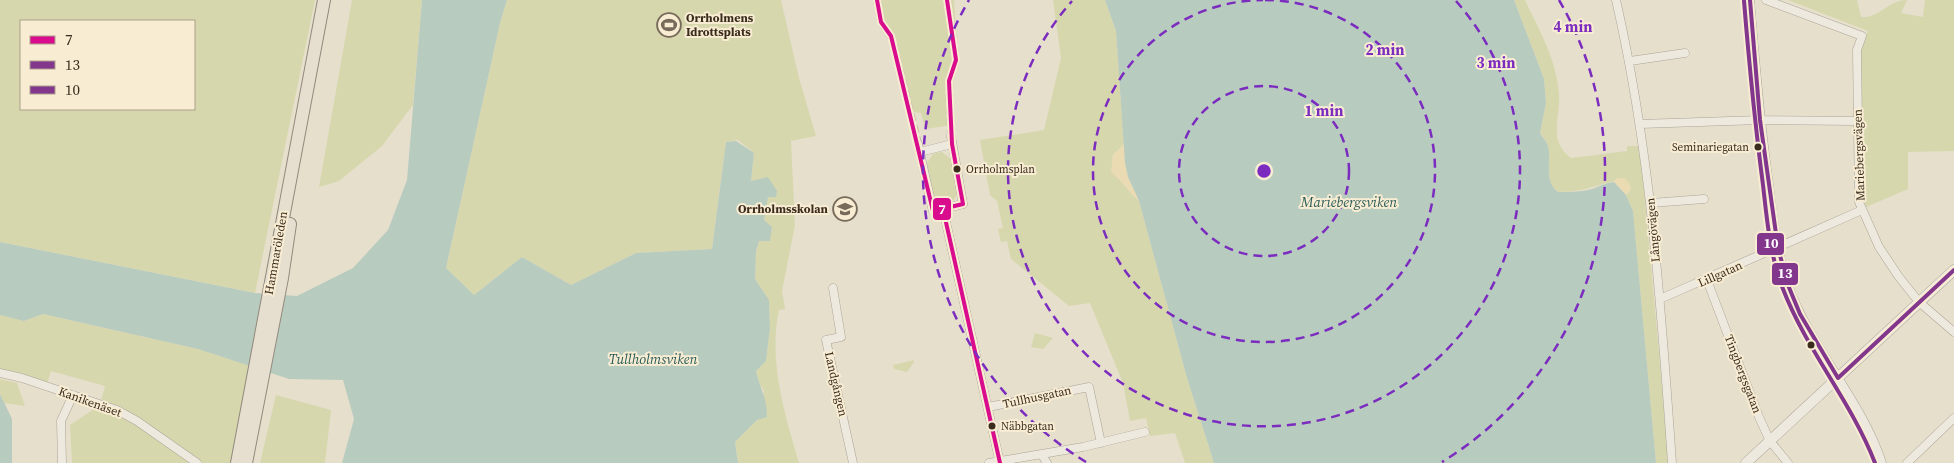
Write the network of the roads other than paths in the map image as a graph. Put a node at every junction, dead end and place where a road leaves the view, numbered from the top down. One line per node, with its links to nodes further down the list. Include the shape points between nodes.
1 (324, 0): 24 (main road, Hammaröleden)
2 (1616, 0): 6 (street, Långövägen)
3 (1750, 0): 7 (street)
4 (1766, 0): 8 (street, Mariebergsvägen, via 1862,36 1857,50)
5 (1685, 53): 6 (street)
6 (1630, 61): 9 (street, Långövägen)
7 (1760, 120): 8 (street); 9 (street); 14 (street)
8 (1857, 121): 13 (street, Mariebergsvägen, via 1858,193)
9 (1640, 124): 11 (street, Långövägen)
10 (1704, 199): 11 (street)
11 (1651, 203): 18 (street, Långövägen)
12 (943, 209): 12 (street, via 963,204 952,140 919,148 934,211); 25 (street, Tullhusgatan)
13 (1862, 210): 14 (street, Lillgatan); 19 (street, Mariebergsvägen, via 1885,257)
14 (1778, 248): 16 (street, Lillgatan); 22 (street, via 1788,286 1800,314)
15 (1954, 270): 19 (street)
16 (1708, 280): 18 (street, Lillgatan); 28 (street, Tingbergsgatan)
17 (832, 288): 35 (street, Landgången, via 841,337 826,340)
18 (1660, 299): 39 (street, Långövägen)
19 (1919, 302): 20 (street, Mariebergsvägen); 22 (street)
20 (1954, 332)
21 (0, 373): 23 (street, Kanikenäset)
22 (1838, 378): 28 (street); 42 (street)
23 (73, 395): 31 (street, via 61,421); 32 (street, Kanikenäset, via 137,420)
24 (255, 395): 33 (main road, Hammaröleden); 34 (main road, Hammaröleden)
25 (988, 407): 29 (street, Tullhusgatan, via 1090,387); 37 (street, Tullhusgatan)
26 (1954, 418): 43 (street)
27 (1146, 432): 29 (street)
28 (1770, 441): 40 (street); 41 (street, Tingbergsgatan)
29 (1101, 443): 30 (street)
30 (1042, 455): 37 (street); 38 (street)
31 (62, 463)
32 (197, 463)
33 (237, 463)
34 (246, 463)
35 (853, 463)
36 (989, 463): 37 (street)
37 (1000, 463)
38 (1047, 463)
39 (1672, 463)
40 (1746, 463)
41 (1788, 463)
42 (1882, 463)
43 (1908, 463)

